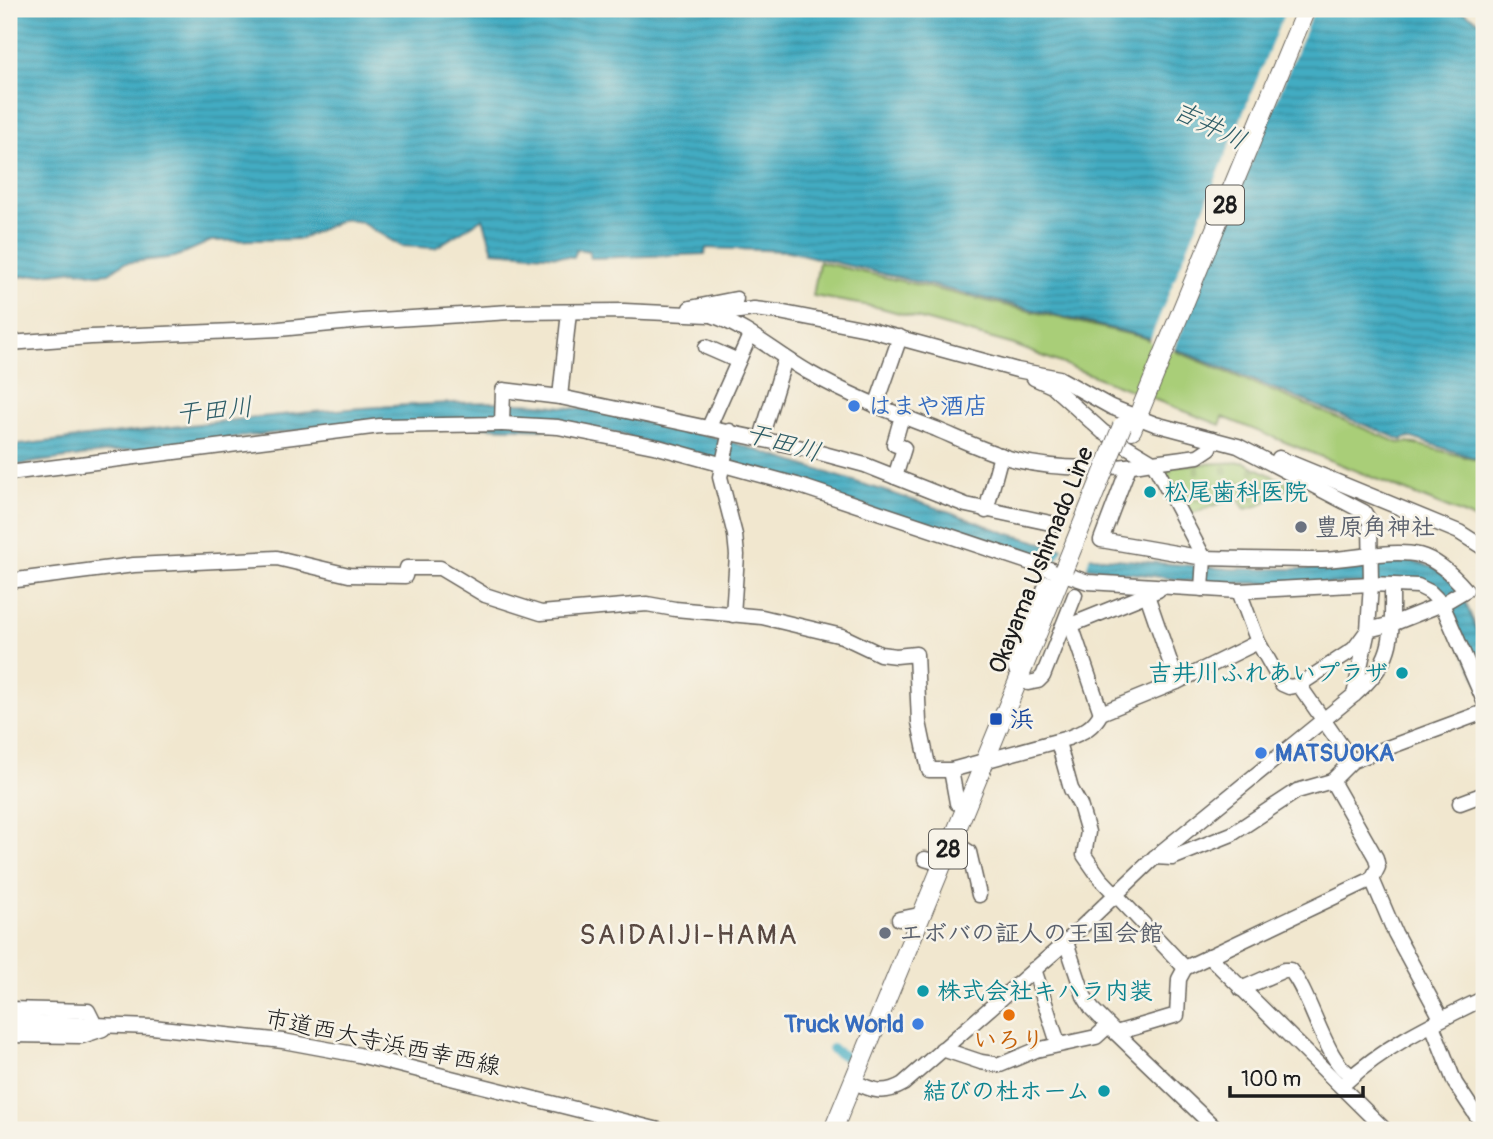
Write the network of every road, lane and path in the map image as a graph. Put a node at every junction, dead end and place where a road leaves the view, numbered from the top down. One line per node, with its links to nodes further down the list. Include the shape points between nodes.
1 (1294, 9): 16 (main road, Okayama Ushimado Line / 28)
2 (1306, 9): 16 (main road, Okayama Ushimado Line / 28)
3 (736, 299): 5 (street)
4 (569, 312): 5 (street); 9 (street); 14 (street)
5 (675, 312): 6 (street)
6 (709, 314): 7 (street); 8 (street, via 754,309 779,312)
7 (750, 335): 11 (street); 12 (street)
8 (900, 337): 13 (street); 15 (street)
9 (9, 343)
10 (706, 347): 12 (street)
11 (785, 359): 15 (street); 21 (street)
12 (738, 361): 19 (street)
13 (1017, 370): 16 (street, via 1059,378); 25 (street, via 1052,386 1103,432)
14 (560, 397): 18 (street, via 503,390); 19 (street)
15 (876, 406): 17 (street)
16 (1133, 414): 22 (street); 35 (main road, Okayama Ushimado Line / 28, bridge)
17 (902, 416): 24 (street); 29 (street, via 894,443 904,448)
18 (502, 422): 26 (street, via 594,433); 28 (street, via 380,426)
19 (709, 427): 20 (street)
20 (730, 433): 21 (street); 26 (street)
21 (761, 438): 29 (street)
22 (1213, 439): 23 (street); 25 (street, via 1210,448 1198,456)
23 (1238, 446): 32 (street, via 1416,514); 34 (street, via 1364,512 1370,522)
24 (1001, 455): 27 (street, via 1053,465); 30 (street)
25 (1153, 461): 27 (street); 33 (street)
26 (722, 463): 35 (street); 44 (street, via 720,477 737,555)
27 (1129, 466): 33 (street, via 1101,540)
28 (9, 473)
29 (895, 477): 30 (street)
30 (986, 511): 31 (street)
31 (1055, 524)
32 (1484, 548)
33 (1204, 560): 34 (street); 40 (street)
34 (1371, 560): 37 (street); 43 (street, via 1421,556 1445,570 1466,590)
35 (1066, 579): 39 (street); 46 (street); 49 (main road, Okayama Ushimado Line / 28)
36 (9, 581): 44 (street, via 134,565 277,558 375,577 405,576 407,568 440,568 485,595 541,613 647,604)
37 (1371, 582): 38 (street); 41 (street); 47 (street)
38 (1392, 585): 43 (street, via 1418,586); 45 (street)
39 (1163, 588): 40 (street); 42 (street)
40 (1202, 588): 41 (street)
41 (1239, 591): 48 (street)
42 (1147, 595): 46 (street); 50 (street)
43 (1444, 603): 45 (street); 53 (street)
44 (733, 615): 60 (street, via 762,617 842,636 880,654 916,654 919,722 929,770)
45 (1392, 624): 47 (street); 52 (street, via 1378,673)
46 (1067, 625): 49 (street, via 1043,676 1038,681); 55 (street)
47 (1368, 630): 51 (street, via 1354,649); 52 (street)
48 (1258, 642): 50 (street); 51 (street, via 1282,684)
49 (1023, 681): 58 (main road, Okayama Ushimado Line / 28)
50 (1177, 682): 55 (street)
51 (1300, 685): 56 (street)
52 (1354, 695): 56 (street)
53 (1484, 701)
54 (1484, 712): 59 (street)
55 (1101, 713): 57 (street, via 1086,731)
56 (1325, 719): 59 (street); 66 (street)
57 (1058, 742): 58 (street); 69 (street, via 1088,832 1084,855)
58 (991, 758): 60 (street); 64 (main road, Okayama Ushimado Line / 28); 65 (main road, Okayama Ushimado Line / 28)
59 (1352, 761): 61 (street)
60 (951, 770): 64 (street, via 957,803)
61 (1332, 781): 66 (street, via 1297,791 1231,834 1172,858); 67 (street, via 1376,858 1378,867)
62 (1484, 794): 63 (street)
63 (1460, 803)
64 (966, 807): 71 (main road, Okayama Ushimado Line / 28, via 933,862)
65 (961, 847): 68 (street, via 969,852); 88 (main road, Okayama Ushimado Line / 28)
66 (1156, 857): 69 (street)
67 (1372, 879): 73 (street); 79 (street)
68 (979, 895)
69 (1116, 895): 72 (street); 74 (street)
70 (899, 919): 71 (street)
71 (920, 919): 88 (main road, Okayama Ushimado Line / 28)
72 (1066, 943): 75 (street); 83 (street, via 1084,996)
73 (1209, 957): 74 (street); 76 (street)
74 (1185, 968): 83 (street, via 1179,979 1177,1015)
75 (1034, 969): 85 (street); 86 (street)
76 (1241, 989): 87 (street, via 1284,970 1292,971 1334,1060); 89 (street)
77 (1484, 998): 79 (street)
78 (9, 1009): 81 (street, via 88,1012)
79 (1437, 1021): 87 (street); 90 (street, via 1455,1083)
80 (9, 1022): 81 (street, 市道西大寺浜西幸西線)
81 (95, 1025): 82 (street, 市道西大寺浜西幸西線)
82 (114, 1026): 84 (street, via 82,1036); 91 (street, 市道西大寺浜西幸西線, via 218,1032 317,1047)
83 (1112, 1030): 86 (street, via 1036,1050 1000,1065); 94 (street)
84 (9, 1035)
85 (1056, 1037)
86 (942, 1049): 88 (street, via 891,1090 881,1092)
87 (1353, 1075): 89 (street)
88 (858, 1084): 92 (main road, Okayama Ushimado Line / 28); 93 (main road, Okayama Ushimado Line / 28)
89 (1340, 1087): 95 (street)
90 (1484, 1127)
91 (659, 1130)
92 (833, 1130)
93 (845, 1130)
94 (1217, 1130)
95 (1385, 1130)

